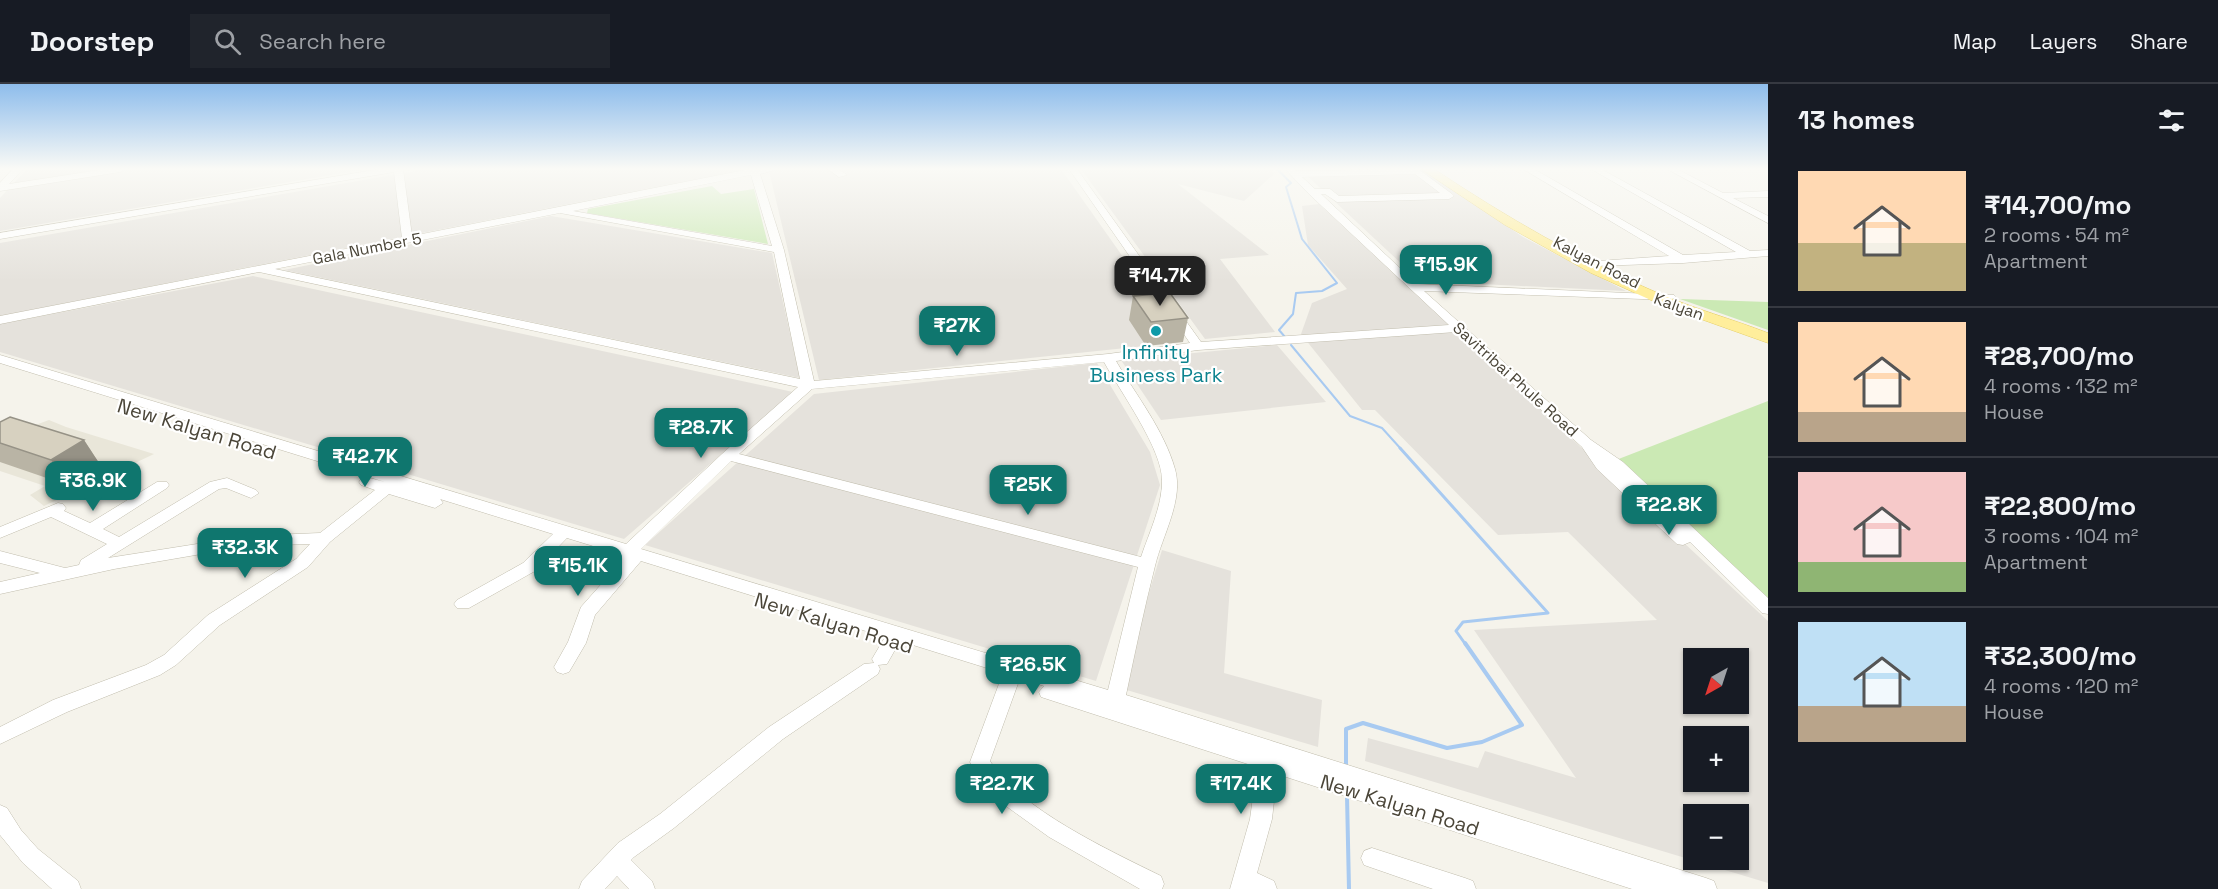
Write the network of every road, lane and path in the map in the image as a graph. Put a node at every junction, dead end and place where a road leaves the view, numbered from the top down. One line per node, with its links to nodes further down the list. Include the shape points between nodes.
1 (173, 207): 13 (street)
2 (403, 207): 14 (street)
3 (572, 207): 11 (street, Gala Number 5)
4 (765, 207): 15 (street)
5 (1100, 207): 27 (street)
6 (1328, 207): 21 (street, Savitribai Phule Road)
7 (1486, 207): 19 (main road, Kalyan Road, via 1508,223)
8 (1592, 207): 18 (street)
9 (1662, 207): 17 (street)
10 (1745, 207): 12 (street)
11 (555, 210): 14 (street, Gala Number 5); 15 (street)
12 (1768, 219)
13 (0, 236)
14 (407, 239): 20 (street, Gala Number 5)
15 (779, 250): 31 (street)
16 (1768, 253): 17 (street)
17 (1749, 255): 18 (street)
18 (1683, 260): 19 (street)
19 (1595, 266): 22 (main road, Kalyan)
20 (259, 269): 23 (street, Gala Number 5); 31 (street)
21 (1414, 287): 22 (street); 24 (street, Savitribai Phule Road)
22 (1664, 298): 25 (main road); 26 (main road, Kalyan)
23 (0, 320)
24 (1460, 328): 27 (street); 33 (street, Savitribai Phule Road)
25 (1768, 331)
26 (1768, 338)
27 (1198, 346): 28 (street)
28 (1108, 358): 31 (street); 45 (street, via 1160,450 1170,478)
29 (0, 359): 32 (street)
30 (0, 368): 32 (street, New Kalyan Road)
31 (808, 385): 34 (street)
32 (183, 421): 36 (street, New Kalyan Road)
33 (1586, 443): 50 (street, Savitribai Phule Road, via 1618,465); 51 (street, Savitribai Phule Road, via 1602,466)
34 (728, 456): 44 (street); 45 (street)
35 (162, 485): 38 (street)
36 (392, 485): 40 (street, New Kalyan Road); 41 (street)
37 (251, 493): 42 (street, via 226,483 215,485)
38 (90, 530): 39 (street, via 57,508); 42 (street)
39 (0, 533)
40 (559, 536): 44 (street, New Kalyan Road); 49 (street, via 529,567)
41 (324, 538): 46 (street, via 248,541); 56 (street, via 302,562 213,620 170,660)
42 (120, 544): 46 (street)
43 (0, 557): 46 (street)
44 (628, 557): 47 (street, New Kalyan Road); 53 (street, via 587,612 577,643)
45 (1147, 564): 55 (street)
46 (71, 572): 48 (street)
47 (712, 582): 52 (street, New Kalyan Road); 52 (street, New Kalyan Road, via 739,586)
48 (0, 588)
49 (463, 604)
50 (1768, 608)
51 (1768, 620)
52 (893, 637): 54 (street, New Kalyan Road); 61 (street, via 876,664 776,733)
53 (562, 667)
54 (1011, 675): 55 (street, New Kalyan Road); 62 (street, via 980,762 984,774 1008,796 1080,844)
55 (1113, 707): 57 (street, New Kalyan Road)
56 (0, 736)
57 (1269, 755): 59 (street, New Kalyan Road); 63 (street, via 1261,819)
58 (0, 815): 65 (street, via 8,831 42,867)
59 (1541, 842): 64 (street, New Kalyan Road); 70 (street, New Kalyan Road)
60 (1372, 858): 69 (street)
61 (617, 861): 66 (street); 67 (street)
62 (1153, 884)
63 (1243, 884): 68 (street)
64 (1659, 888)
65 (70, 889)
66 (590, 889)
67 (644, 889)
68 (1266, 889)
69 (1465, 889)
70 (1706, 889)

